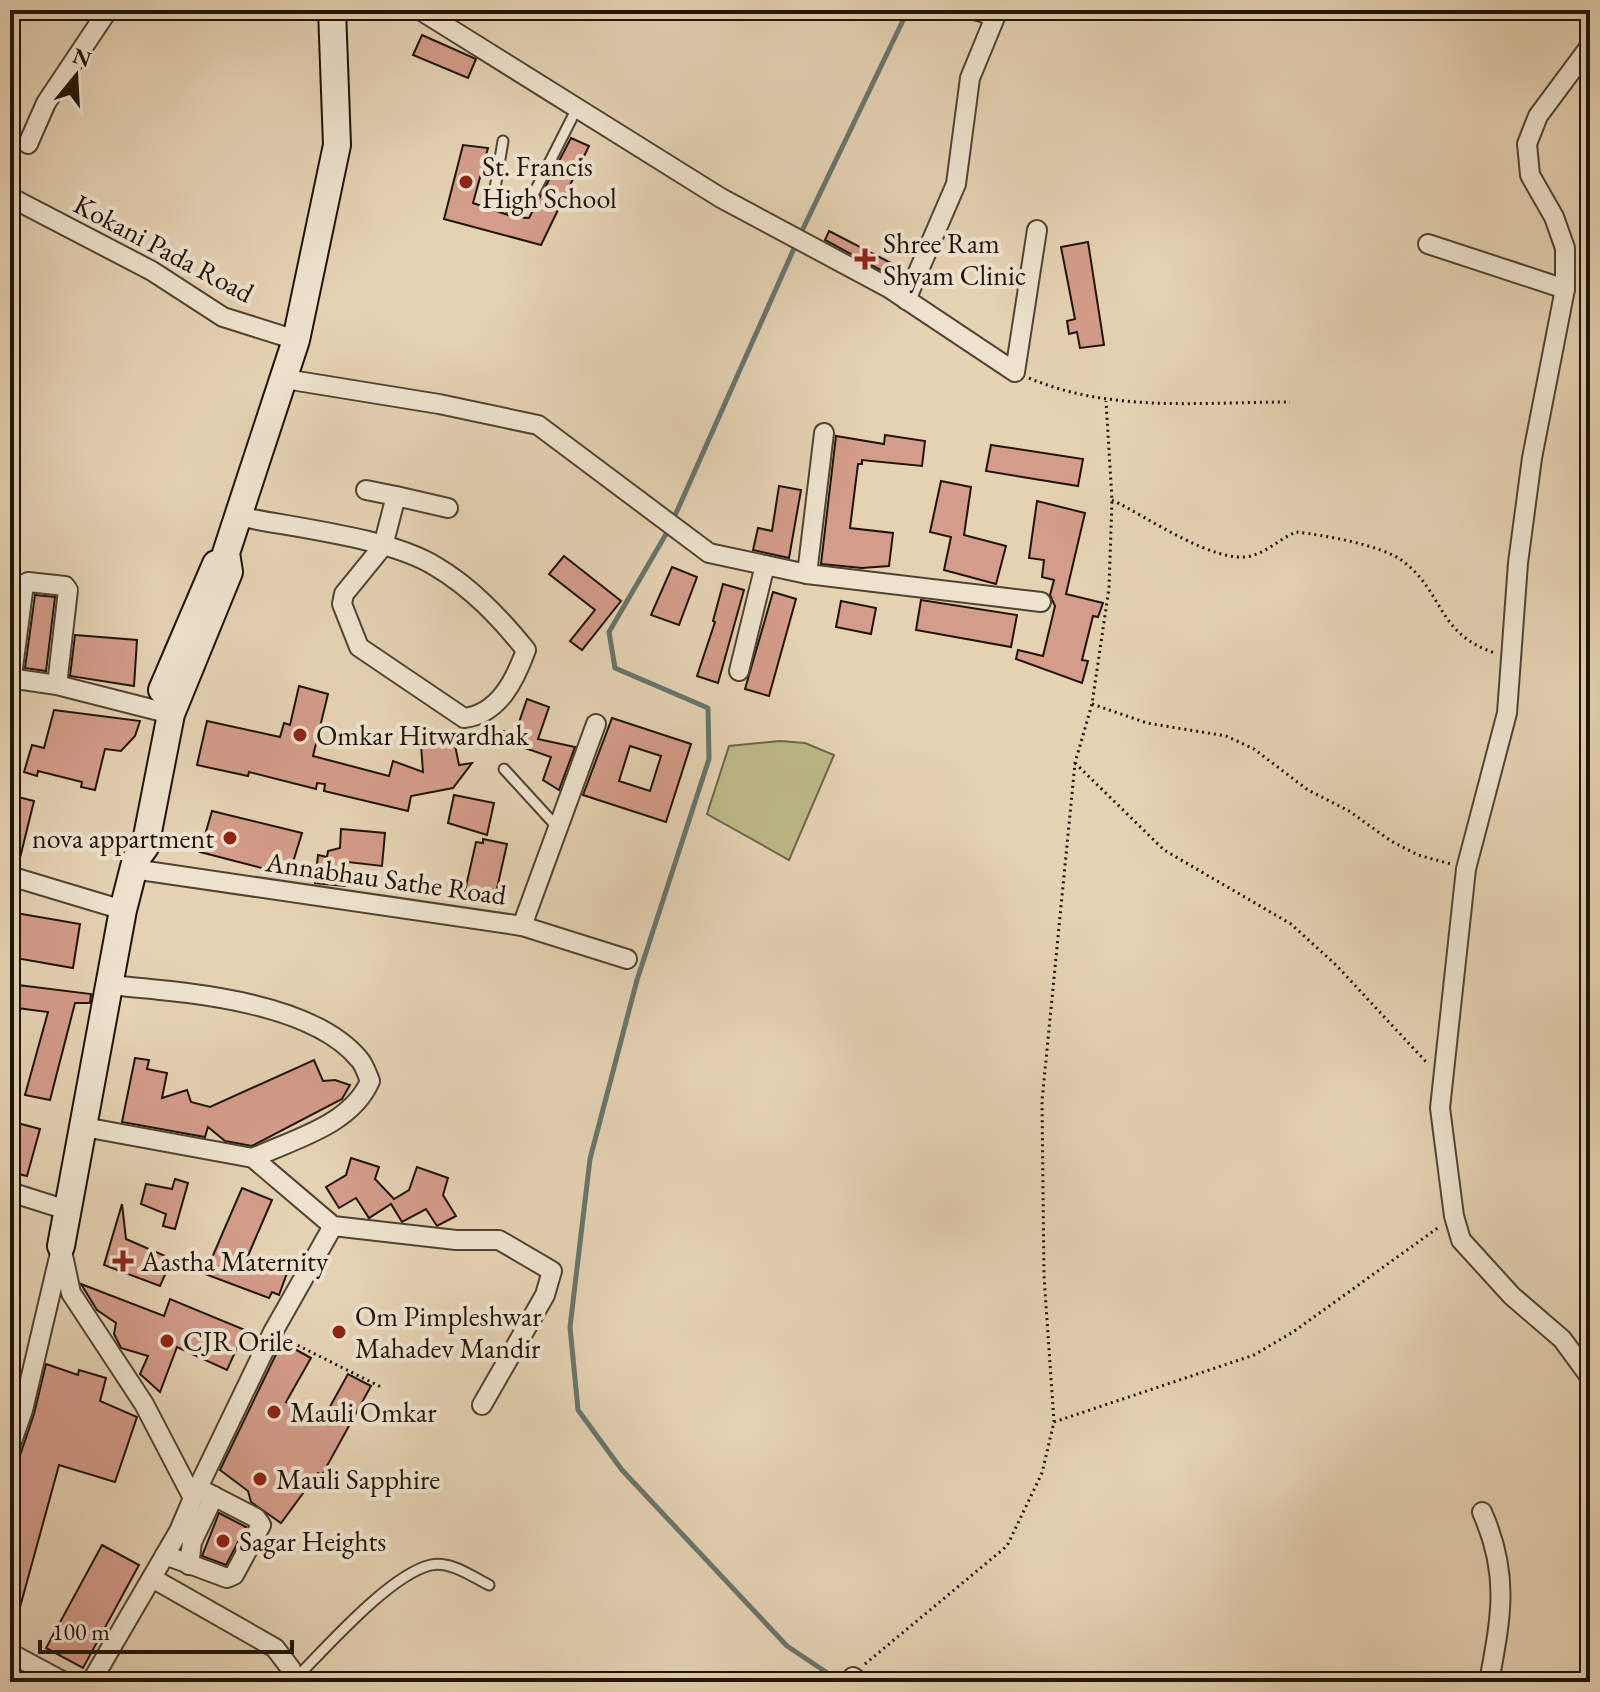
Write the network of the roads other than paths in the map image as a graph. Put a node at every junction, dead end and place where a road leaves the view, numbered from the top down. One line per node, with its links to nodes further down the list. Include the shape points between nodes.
1 (108, 10): 9 (street, via 46,103)
2 (332, 10): 15 (street, via 337,145)
3 (420, 10): 7 (street)
4 (974, 10): 5 (street)
5 (996, 13): 14 (street, via 970,78 956,184)
6 (1590, 46): 13 (street, via 1538,116 1527,144 1530,175 1565,248)
7 (577, 108): 8 (lane, via 532,197 516,210 493,200); 14 (street, via 721,198)
8 (503, 141)
9 (28, 144)
10 (10, 197): 15 (street, Kokani Pada Road, via 152,271 223,317)
11 (1037, 230): 14 (street, via 1015,372)
12 (1428, 244): 13 (street)
13 (1565, 289): 44 (street, via 1532,458 1507,713 1466,869 1440,1108 1461,1240 1479,1264 1562,1339)
14 (906, 300)
15 (296, 340): 16 (street)
16 (285, 379): 21 (street); 23 (street, via 538,425 709,553)
17 (824, 433): 24 (street)
18 (366, 490): 19 (street)
19 (396, 496): 20 (street); 22 (street)
20 (448, 508)
21 (237, 516): 22 (street); 28 (street, via 226,553 212,569 194,636)
22 (383, 546): 22 (street, via 434,565 493,609 526,650 515,682 481,716 464,718 359,647 342,604 344,594)
23 (765, 565): 24 (street); 26 (street)
24 (807, 574): 25 (street)
25 (1041, 602)
26 (739, 671)
27 (57, 685): 27 (street, via 68,590 28,582 12,675); 28 (street)
28 (162, 712): 32 (street, via 127,845)
29 (594, 723): 31 (street)
30 (504, 769): 31 (lane)
31 (558, 828): 35 (street)
32 (135, 864): 34 (street); 35 (street, Annabhau Sathe Road)
33 (10, 876): 34 (street)
34 (123, 910): 37 (street)
35 (522, 926): 36 (street, Annabhau Sathe Road)
36 (627, 959)
37 (110, 985): 38 (street); 39 (street, via 212,995 279,1013 318,1028 360,1059 370,1081 347,1114)
38 (84, 1127): 39 (street); 41 (street)
39 (253, 1158): 42 (street)
40 (10, 1192): 41 (street)
41 (67, 1210): 43 (street)
42 (333, 1226): 45 (street, via 499,1240 552,1271 545,1295); 47 (street, via 273,1332)
43 (61, 1246): 46 (street); 47 (street, via 71,1293)
44 (1590, 1377)
45 (482, 1405)
46 (10, 1447)
47 (202, 1494): 49 (street); 50 (street); 50 (street, via 261,1525 234,1575 227,1578)
48 (1482, 1512): 57 (street, via 1503,1586)
49 (165, 1555): 50 (street); 51 (street)
50 (189, 1565)
51 (152, 1578): 54 (street, via 275,1648); 56 (street)
52 (489, 1585): 54 (lane, via 456,1567 433,1564 418,1570 364,1609)
53 (10, 1653): 55 (street)
54 (294, 1681)
55 (64, 1682)
56 (91, 1682)
57 (1489, 1682)

